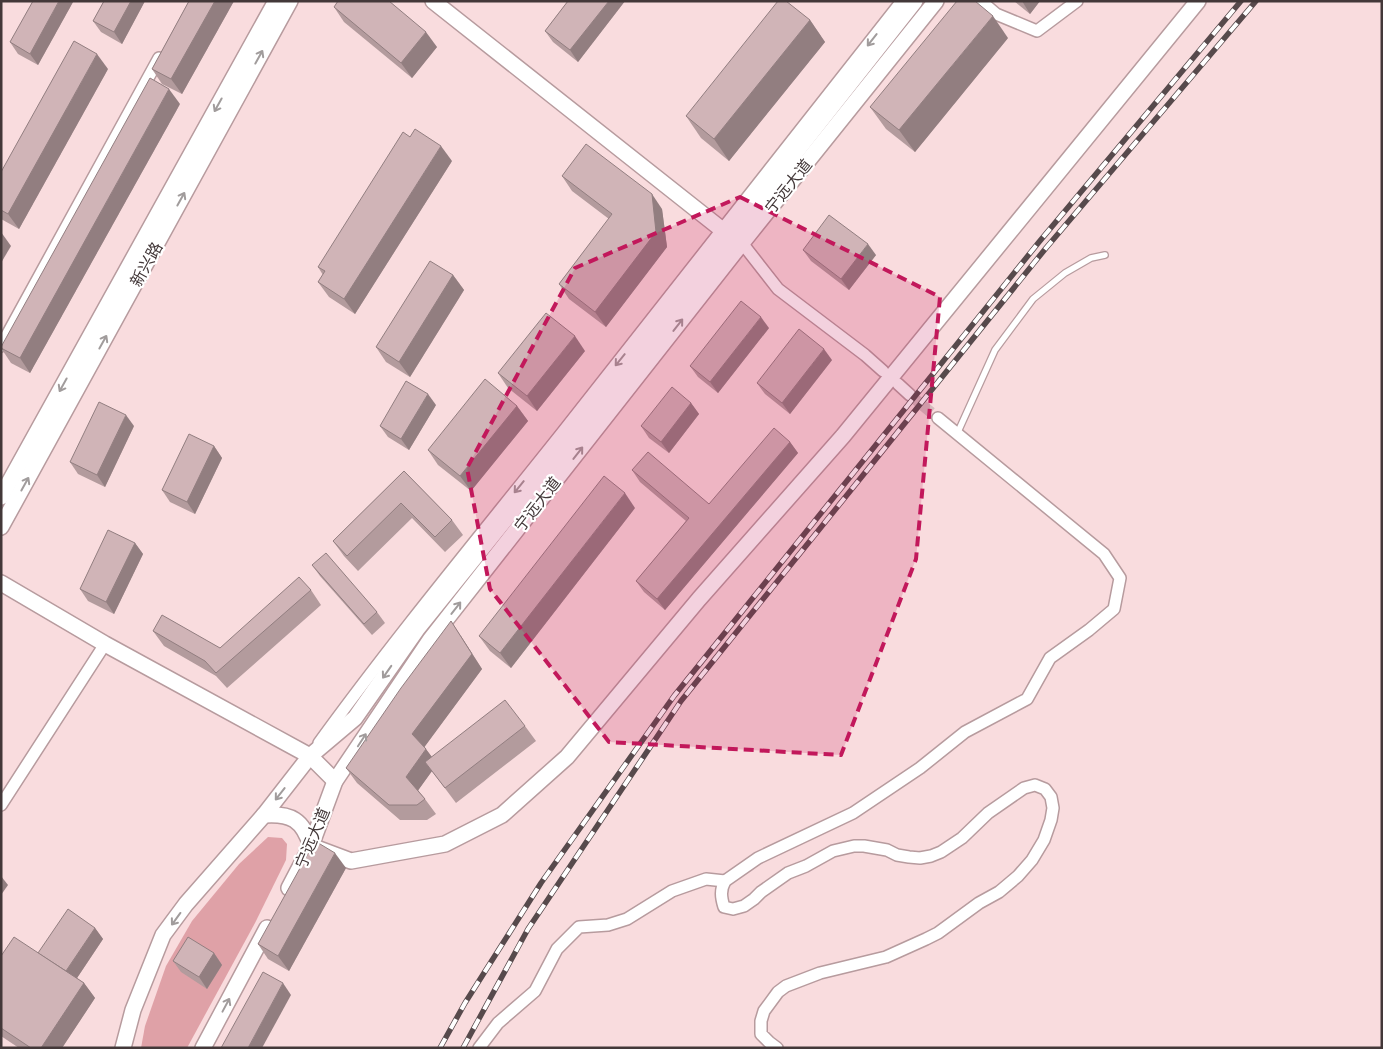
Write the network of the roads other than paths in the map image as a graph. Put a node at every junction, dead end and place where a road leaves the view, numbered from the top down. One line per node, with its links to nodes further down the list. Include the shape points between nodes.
1 (276, 1): 19 (main road, 新兴路, one-way to 19)
2 (290, 1): 20 (main road, 新兴路, one-way to 2)
3 (434, 1): 11 (main road)
4 (902, 1): 11 (street, 宁远大道, one-way to 11)
5 (915, 1): 11 (main road, 宁远大道)
6 (936, 1): 11 (main road, 宁远大道)
7 (981, 1): 8 (street, via 996,14 1036,31)
8 (1077, 1)
9 (1198, 1): 27 (main road, via 843,436 699,599 567,757 502,815 445,844 351,861)
10 (166, 44): 13 (street)
11 (732, 236): 14 (street, via 778,289); 23 (main road, 宁远大道, one-way to 23, via 418,628 355,718); 24 (main road, 宁远大道, one-way to 11, via 430,640)
12 (1105, 255): 18 (lane, via 1091,258 1065,273 1033,299 995,350)
13 (1, 346)
14 (883, 371)
15 (898, 384): 16 (street)
16 (910, 395)
17 (938, 418): 18 (street)
18 (957, 434): 28 (street, via 1104,554 1120,578 1114,608 1050,658 1027,699 965,732 920,768 853,813 758,858)
19 (1, 496)
20 (1, 527)
21 (1, 583): 22 (main road)
22 (105, 644): 23 (main road); 25 (street)
23 (310, 756): 24 (main road); 26 (main road, 宁远大道, one-way to 26)
24 (335, 781): 27 (main road, 宁远大道)
25 (1, 806)
26 (264, 814): 27 (main road, via 289,817 300,824 308,834); 31 (main road, 宁远大道, one-way to 31, via 186,904 164,935 133,1010)
27 (311, 846): 29 (main road, 宁远大道)
28 (725, 881): 33 (street, via 706,879 672,891 628,919 579,928 557,949 535,991 498,1023); 34 (street, via 721,897 724,907 733,909 744,906 788,873 833,851 864,846 909,857 931,856 962,838 988,813 1024,788 1035,785 1051,797 1053,808 1044,840 1032,860 999,892 926,939 886,957 820,973 778,992 761,1021 762,1034)
29 (283, 898)
30 (274, 916): 32 (main road, one-way to 30)
31 (123, 1048)
32 (202, 1048)
33 (479, 1048)
34 (777, 1048)

